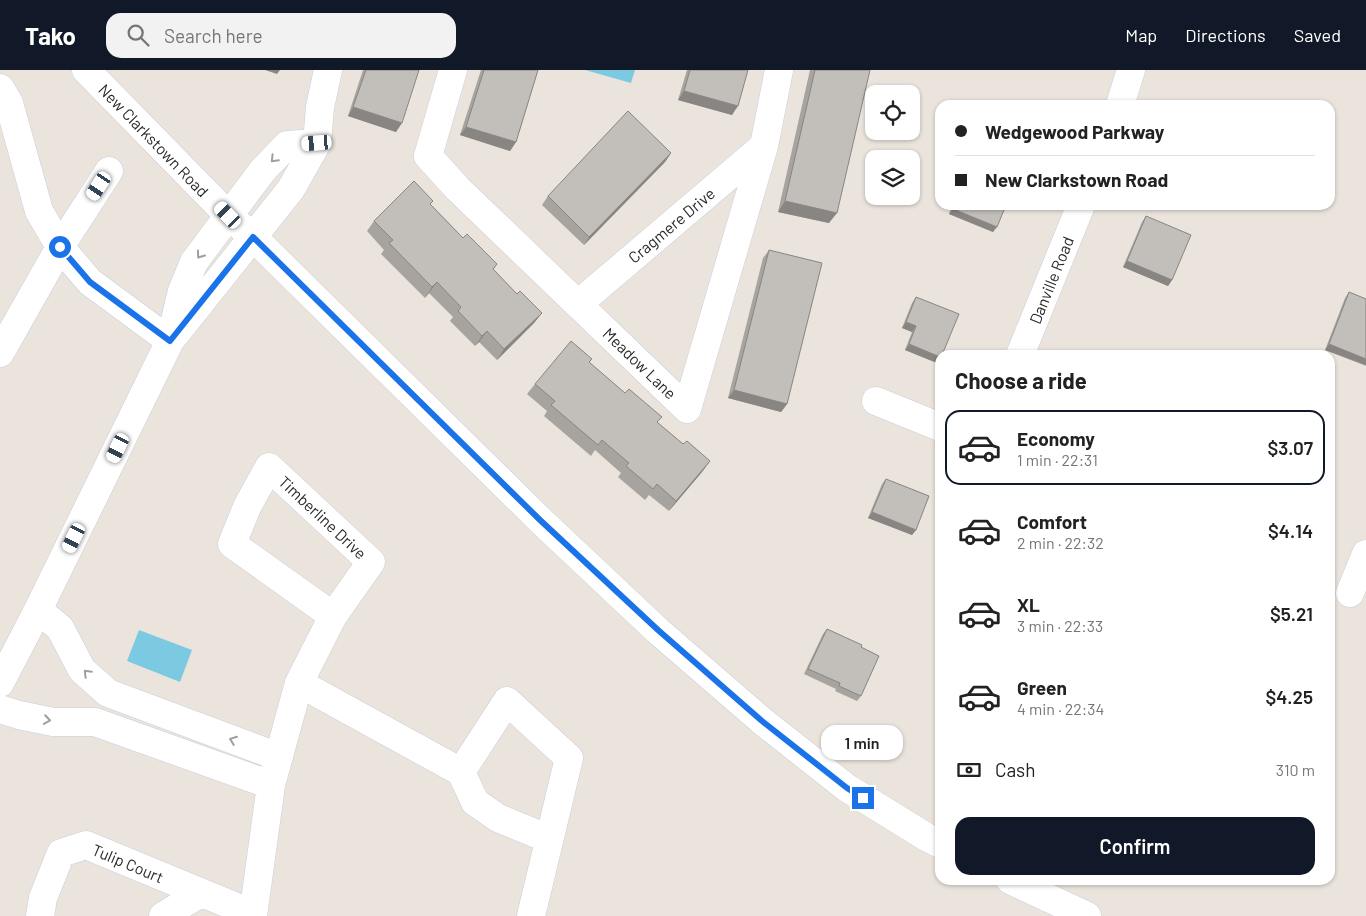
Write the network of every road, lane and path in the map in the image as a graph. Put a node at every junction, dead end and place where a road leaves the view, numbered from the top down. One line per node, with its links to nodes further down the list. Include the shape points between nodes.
1 (86, 70): 12 (street, New Clarkstown Road)
2 (328, 70): 8 (street)
3 (452, 70): 15 (street, Meadow Lane, via 428,156)
4 (779, 70): 9 (street, Meadow Lane)
5 (1131, 70): 7 (street)
6 (0, 88): 14 (street, via 9,103 38,211)
7 (1122, 100)
8 (317, 143): 12 (street, one-way to 12, via 287,145); 13 (street, via 291,189)
9 (764, 146): 15 (street, Cragmere Drive); 15 (street, Meadow Lane, via 687,409)
10 (109, 171): 14 (street)
11 (1079, 210): 17 (street, Danville Road)
12 (228, 215): 13 (street, New Clarkstown Road); 16 (street, one-way to 16, via 194,262 182,291)
13 (253, 237): 16 (street); 32 (street, New Clarkstown Road, via 540,520 658,630 762,721 847,788)
14 (60, 247): 16 (street, via 90,282); 18 (street)
15 (578, 304)
16 (170, 341): 23 (street)
17 (1022, 350)
18 (0, 353)
19 (876, 401): 20 (street)
20 (935, 425)
21 (1366, 554): 22 (street)
22 (1349, 593)
23 (38, 610): 26 (street); 28 (street, one-way to 23, via 108,693 82,670 60,628)
24 (333, 616): 24 (street, Timberline Drive, via 371,562 269,467 232,544); 25 (street, Timberline Drive)
25 (299, 682): 28 (street, Timberline Drive); 29 (street)
26 (0, 683)
27 (0, 709): 30 (street, one-way to 30, via 53,722 95,722)
28 (278, 757): 30 (street, Timberline Drive)
29 (461, 772): 31 (street, via 475,802 498,818); 31 (street, via 508,701 569,758)
30 (271, 785): 35 (street, Timberline Drive)
31 (550, 839): 38 (street)
32 (935, 842)
33 (1021, 885): 39 (street)
34 (201, 893): 35 (street, Tulip Court); 36 (street, Tulip Court, via 86,845 61,853 43,898); 37 (street)
35 (253, 915)
36 (40, 916)
37 (164, 916)
38 (531, 916)
39 (1087, 916)

